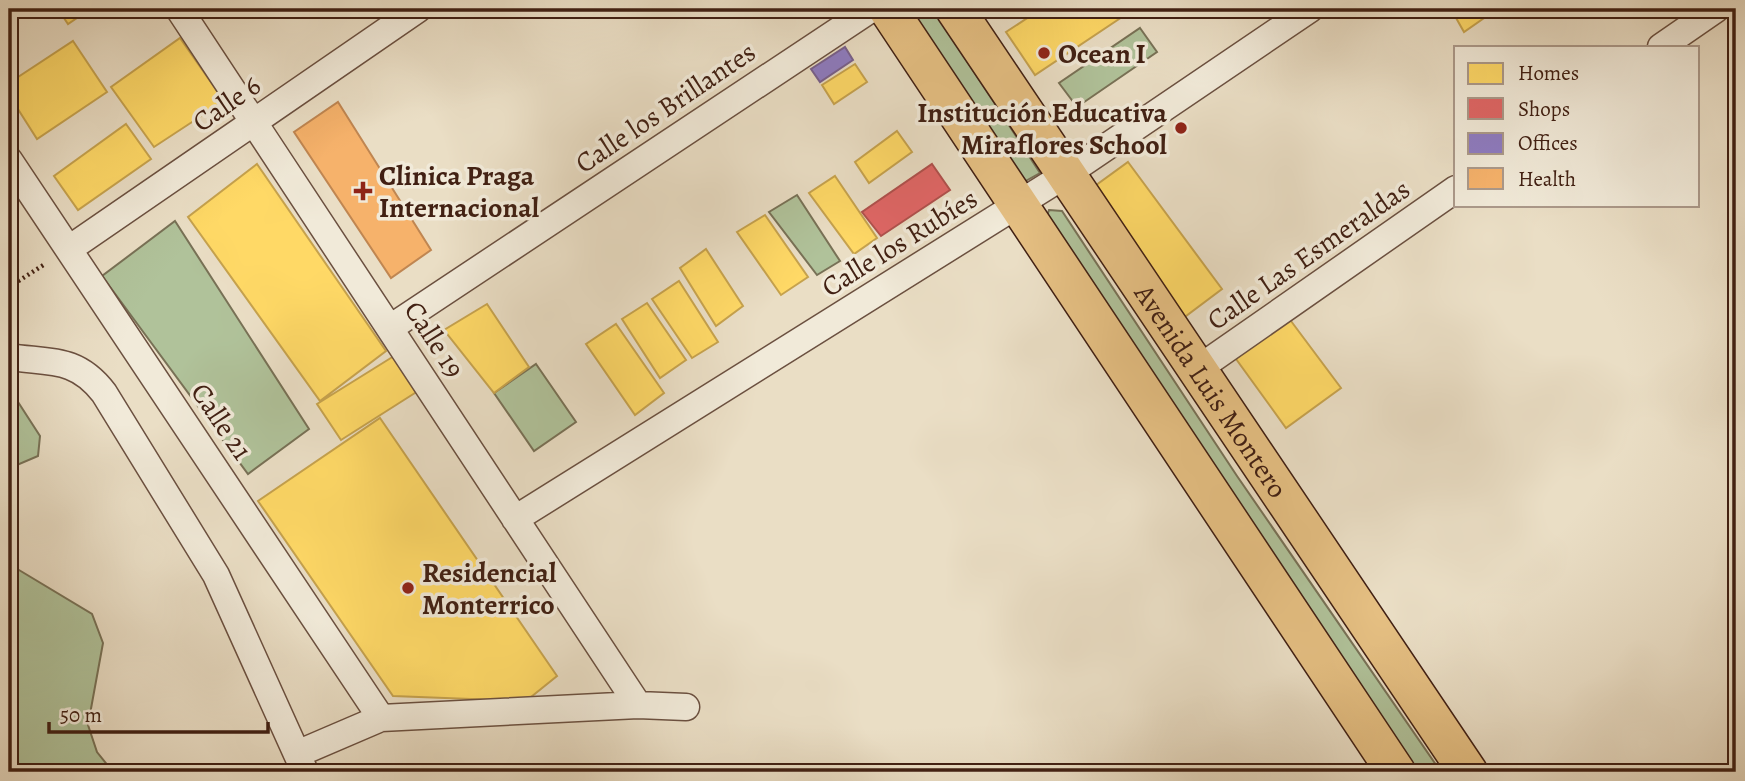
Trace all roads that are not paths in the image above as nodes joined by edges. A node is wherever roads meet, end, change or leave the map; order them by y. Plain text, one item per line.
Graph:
1 (179, 9) edge
2 (418, 9) edge
3 (871, 9) edge
4 (888, 9) edge
5 (955, 9) edge
6 (1310, 9) edge
7 (1716, 9) edge
8 (1662, 46) edge
9 (254, 122) junction
10 (9, 160) edge
11 (1065, 175) junction
12 (1454, 191) edge
13 (1019, 204) junction
14 (69, 249) junction
15 (390, 328) junction
16 (9, 357) edge
17 (1195, 371) junction
18 (516, 519) junction
19 (638, 705) junction
20 (686, 708) dead end
21 (381, 718) junction
22 (301, 763) edge
23 (1396, 772) edge
24 (1468, 772) edge

1 - 9 street, Calle 19
2 - 9 street, Calle 6
3 - 15 street, Calle los Brillantes
4 - 13 main road, Avenida Luis Montero
5 - 11 main road, Avenida Luis Montero
6 - 11 street, Calle los Rubíes
7 - 8 street
9 - 14 street, Calle 6
9 - 15 street, Calle 19
10 - 14 street, Calle 21
11 - 13 street, Calle los Rubíes
11 - 17 main road, Avenida Luis Montero
12 - 17 street, Calle Las Esmeraldas
13 - 18 street, Calle los Rubíes
13 - 23 main road, Avenida Luis Montero
14 - 21 street, Calle 21
15 - 18 street, Calle 19
16 - 22 street
17 - 24 main road, Avenida Luis Montero
18 - 19 street, Calle 19
19 - 20 street
19 - 21 street
21 - 22 street

